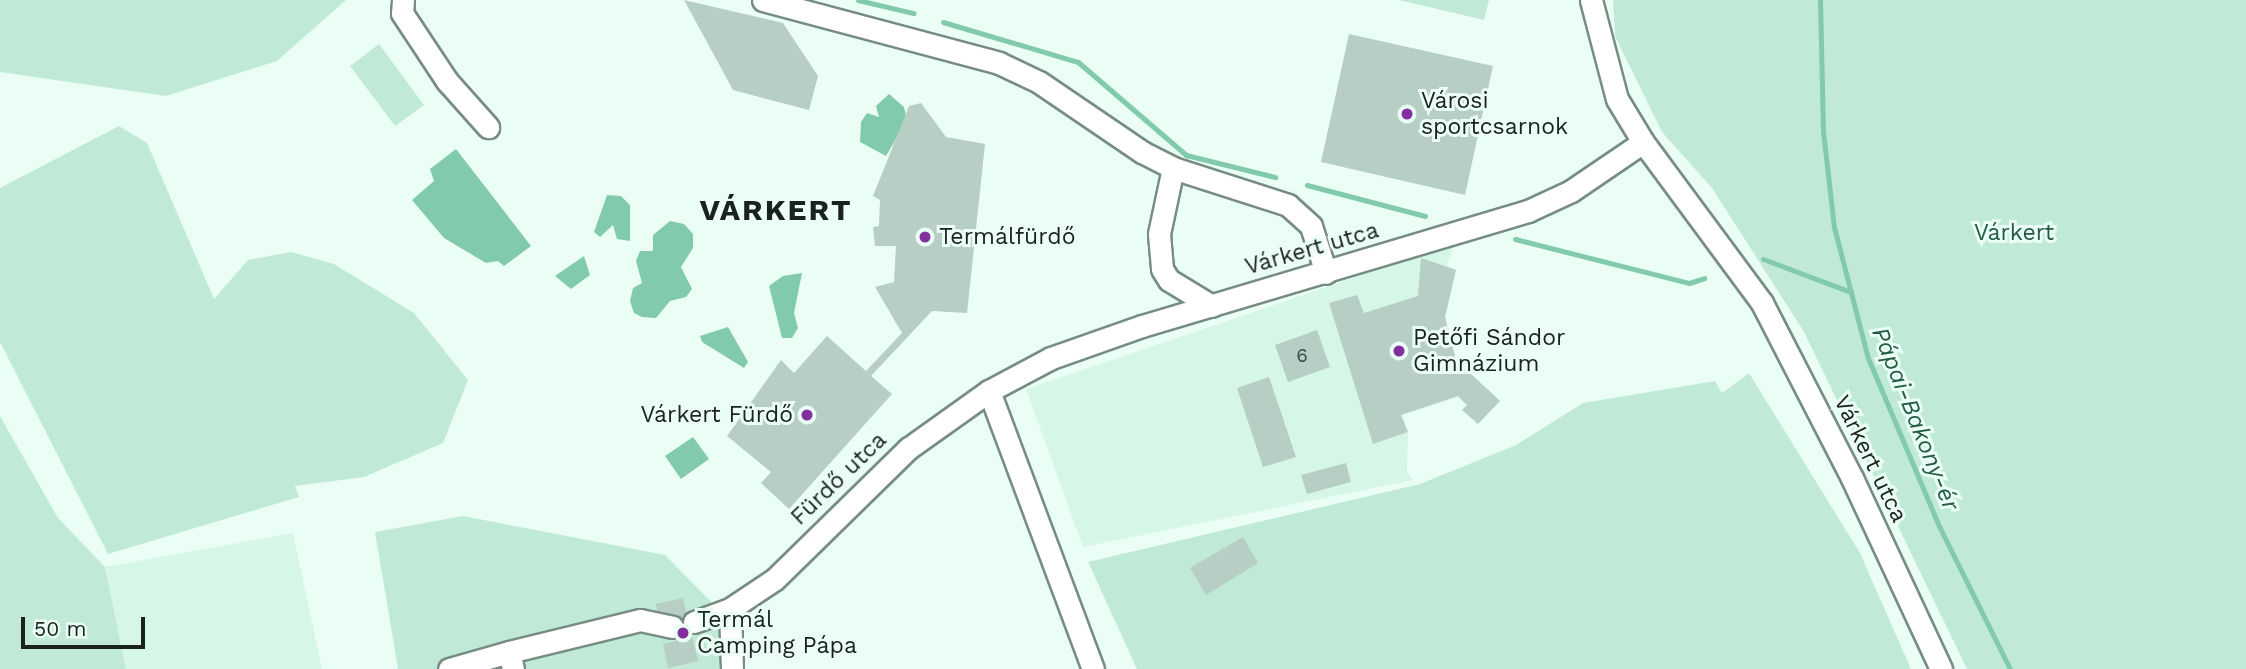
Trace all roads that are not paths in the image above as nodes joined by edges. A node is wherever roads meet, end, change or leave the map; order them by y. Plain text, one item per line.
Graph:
1 (403, 0) edge
2 (763, 0) edge
3 (1591, 0) edge
4 (488, 127) dead end
5 (1643, 142) junction
6 (1173, 167) junction
7 (1326, 273) junction
8 (1212, 306) junction
9 (989, 391) junction
10 (730, 609) junction
11 (694, 622) dead end
12 (672, 626) dead end
13 (511, 661) edge
14 (449, 669) edge
15 (732, 669) edge
16 (1094, 669) edge
17 (1941, 669) edge

1 - 4 street
2 - 6 street
3 - 5 street, Várkert utca
5 - 7 street, Várkert utca
5 - 17 street, Várkert utca
6 - 7 street
6 - 8 street
7 - 8 street, Várkert utca
8 - 9 street, Várkert utca
9 - 10 street, Fürdő utca
9 - 16 street
10 - 11 street, Fürdő utca
10 - 15 street
12 - 13 street
13 - 14 street

